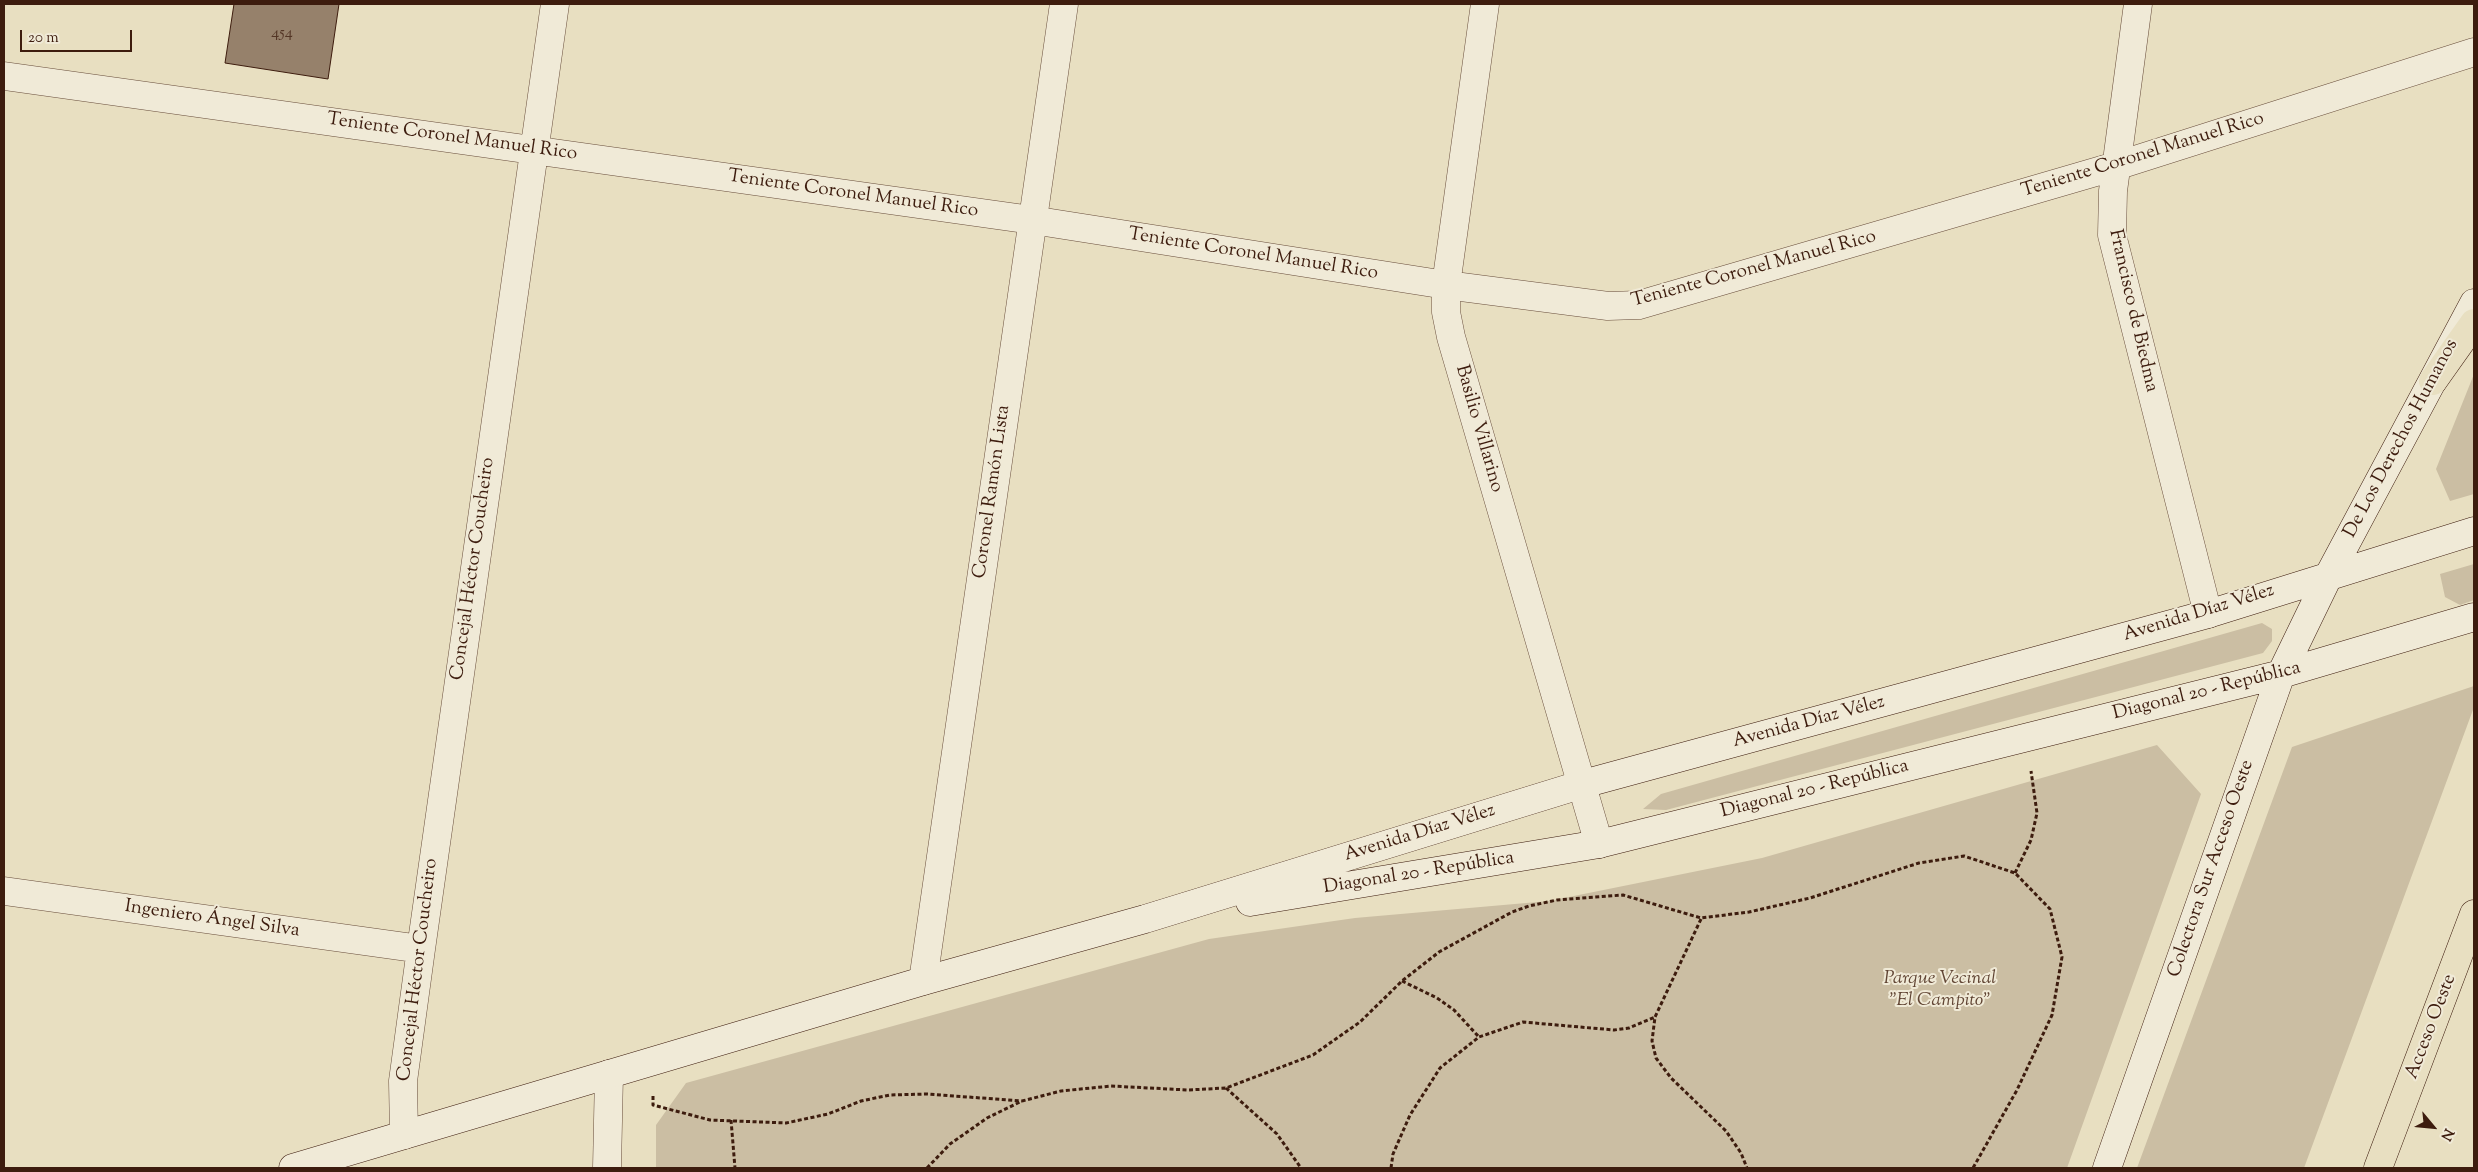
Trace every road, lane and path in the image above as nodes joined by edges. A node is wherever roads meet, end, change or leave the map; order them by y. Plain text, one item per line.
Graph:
1 (555, 4) edge
2 (1064, 4) edge
3 (1485, 4) edge
4 (2138, 4) edge
5 (2474, 52) edge
6 (4, 76) edge
7 (533, 150) junction
8 (2116, 166) junction
9 (1032, 220) junction
10 (1446, 285) junction
11 (2474, 303) edge
12 (2474, 323) edge
13 (2433, 381) junction
14 (2474, 531) edge
15 (2329, 575) junction
16 (2208, 614) junction
17 (2474, 617) edge
18 (2281, 674) junction
19 (2027, 737) junction
20 (1583, 784) junction
21 (1599, 844) junction
22 (2015, 873) junction
23 (4, 891) edge
24 (2474, 914) edge
25 (1701, 918) junction
26 (1145, 919) junction
27 (421, 949) junction
28 (923, 981) junction
29 (1402, 981) junction
30 (1655, 1017) junction
31 (1479, 1038) junction
32 (609, 1074) junction
33 (1226, 1088) junction
34 (1022, 1101) junction
35 (653, 1105) dead end
36 (731, 1120) junction
37 (404, 1135) junction
38 (293, 1168) edge
39 (607, 1168) edge
40 (735, 1168) edge
41 (927, 1168) edge
42 (1302, 1168) edge
43 (1391, 1168) edge
44 (1747, 1168) edge
45 (1973, 1168) edge
46 (2107, 1168) edge
47 (2378, 1168) edge

1 - 7 street, Concejal Héctor Coucheiro
2 - 9 street, Coronel Ramón Lista
3 - 10 street, Basilio Villarino
4 - 8 street, Francisco de Biedma
5 - 8 street, Teniente Coronel Manuel Rico
6 - 7 street, Teniente Coronel Manuel Rico
7 - 9 street, Teniente Coronel Manuel Rico
7 - 27 street, Concejal Héctor Coucheiro
8 - 10 street, Teniente Coronel Manuel Rico
8 - 16 street, Francisco de Biedma
9 - 10 street, Teniente Coronel Manuel Rico
9 - 28 street, Coronel Ramón Lista
10 - 20 street, Basilio Villarino
11 - 13 street, De Los Derechos Humanos
12 - 13 highway
13 - 15 street, De Los Derechos Humanos
14 - 15 street, Avenida Díaz Vélez
15 - 16 street, Avenida Díaz Vélez
15 - 18 street, Colectora Sur Acceso Oeste
16 - 20 street, Avenida Díaz Vélez
17 - 18 street, Diagonal 20 - República
18 - 19 street, Diagonal 20 - República
18 - 46 street, Colectora Sur Acceso Oeste
19 - 21 street, Diagonal 20 - República
19 - 22 path
20 - 21 street, Basilio Villarino
20 - 26 street, Avenida Díaz Vélez
21 - 26 street, Diagonal 20 - República
22 - 25 path
22 - 45 path
23 - 27 street, Ingeniero Ángel Silva
24 - 47 highway, Acceso Oeste
25 - 29 path
25 - 30 path
26 - 28 street
27 - 37 street, Concejal Héctor Coucheiro
28 - 32 street
29 - 31 path
29 - 33 path
30 - 31 path
30 - 44 path
31 - 43 path
32 - 37 street
32 - 39 street
33 - 34 path
33 - 42 path
34 - 36 path
34 - 41 path
35 - 36 path
36 - 40 path
37 - 38 street

